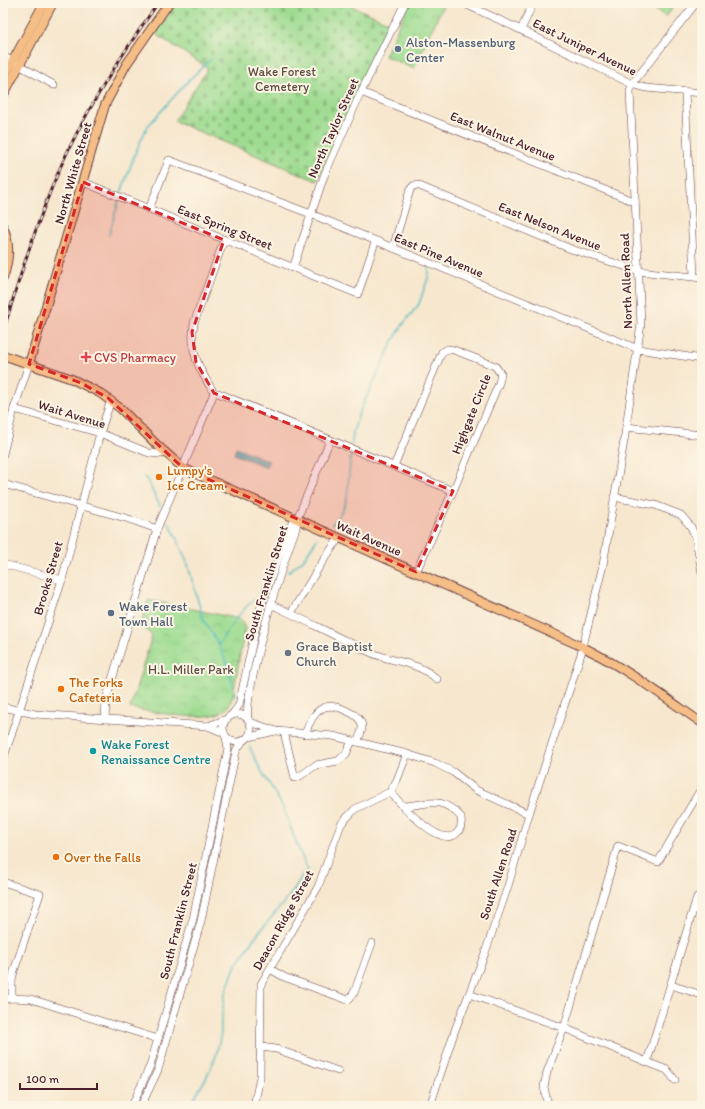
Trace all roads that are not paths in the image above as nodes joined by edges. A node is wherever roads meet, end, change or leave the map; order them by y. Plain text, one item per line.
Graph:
1 (44, 3) edge
2 (54, 3) edge
3 (169, 3) edge
4 (405, 3) edge
5 (463, 3) edge
6 (534, 3) edge
7 (696, 3) edge
8 (521, 30) junction
9 (3, 56) edge
10 (16, 63) junction
11 (3, 79) edge
12 (632, 84) junction
13 (54, 85) dead end
14 (361, 92) junction
15 (685, 92) junction
16 (702, 93) edge
17 (3, 96) edge
18 (83, 182) junction
19 (635, 202) junction
20 (149, 209) junction
21 (311, 214) junction
22 (3, 227) edge
23 (224, 240) junction
24 (375, 242) junction
25 (393, 248) junction
26 (293, 268) junction
27 (639, 272) junction
28 (698, 277) edge
29 (3, 278) edge
30 (638, 350) junction
31 (3, 355) edge
32 (702, 359) edge
33 (29, 364) junction
34 (214, 393) junction
35 (111, 400) junction
36 (14, 409) junction
37 (626, 428) junction
38 (100, 433) junction
39 (702, 435) edge
40 (330, 440) junction
41 (166, 453) junction
42 (3, 454) edge
43 (394, 466) junction
44 (183, 468) junction
45 (3, 484) edge
46 (453, 491) junction
47 (614, 497) junction
48 (81, 506) junction
49 (297, 519) junction
50 (157, 529) junction
51 (339, 538) junction
52 (3, 564) edge
53 (416, 572) junction
54 (702, 573) edge
55 (62, 580) junction
56 (270, 605) junction
57 (291, 614) junction
58 (583, 647) junction
59 (436, 679) dead end
60 (3, 707) edge
61 (19, 712) junction
62 (229, 717) junction
63 (105, 720) junction
64 (249, 721) junction
65 (702, 723) edge
66 (208, 726) junction
67 (276, 730) junction
68 (284, 732) junction
69 (305, 734) junction
70 (225, 735) junction
71 (248, 737) junction
72 (242, 742) junction
73 (354, 742) junction
74 (407, 754) junction
75 (3, 760) edge
76 (702, 787) edge
77 (390, 792) junction
78 (404, 806) junction
79 (529, 814) junction
80 (3, 882) edge
81 (697, 897) dead end
82 (372, 943) dead end
83 (270, 969) junction
84 (671, 985) junction
85 (469, 994) junction
86 (702, 995) edge
87 (12, 998) junction
88 (3, 999) edge
89 (564, 1028) junction
90 (158, 1039) junction
91 (261, 1047) junction
92 (647, 1062) junction
93 (338, 1071) dead end
94 (675, 1080) dead end
95 (132, 1106) edge
96 (142, 1106) edge
97 (254, 1106) edge
98 (430, 1106) edge
99 (551, 1106) edge

1 - 10 main road
2 - 10 main road
3 - 18 main road, North White Street
4 - 14 street, North Taylor Street
5 - 8 street, East Juniper Avenue
6 - 8 street
7 - 12 street
8 - 12 street, East Juniper Avenue
9 - 10 street
10 - 11 main road
10 - 13 street
10 - 17 main road
12 - 15 street, East Juniper Avenue
12 - 19 street, North Allen Road
14 - 19 street, East Walnut Avenue
14 - 21 street, North Taylor Street
15 - 16 street, East Juniper Avenue
15 - 28 street
18 - 20 street, East Spring Street
18 - 33 main road, North White Street
19 - 27 street, North Allen Road
20 - 21 street, East Pine Avenue
20 - 23 street, East Spring Street
21 - 24 street, East Pine Avenue
21 - 26 street, North Taylor Street
22 - 29 main road
23 - 26 street, East Spring Street
23 - 34 street
24 - 25 street, East Pine Avenue
24 - 26 street, East Spring Street
25 - 27 street, East Nelson Avenue
25 - 30 street, East Pine Avenue
27 - 28 street, East Nelson Avenue
27 - 30 street, North Allen Road
30 - 32 street, East Pine Avenue
30 - 37 street, North Allen Road
31 - 33 main road
33 - 35 main road
33 - 36 street
34 - 40 street
34 - 44 street
35 - 38 street, Brooks Street
35 - 41 main road
36 - 38 street, Wait Avenue
36 - 42 street
37 - 39 street
37 - 47 street, North Allen Road
38 - 41 street, Wait Avenue
38 - 48 street, Brooks Street
40 - 43 street
40 - 49 street
41 - 44 main road, Wait Avenue
43 - 46 street
43 - 46 street, Highgate Circle
44 - 49 main road, Wait Avenue
44 - 50 street
45 - 48 street
46 - 53 street, Highgate Circle
47 - 54 street
47 - 58 street, North Allen Road
48 - 50 street
48 - 55 street, Brooks Street
49 - 51 main road, Wait Avenue
49 - 56 street, South Franklin Street
49 - 62 street, South Franklin Street
50 - 63 street
51 - 53 main road, Wait Avenue
51 - 57 street
52 - 55 street
53 - 58 main road, Wait Avenue
55 - 61 street, Brooks Street
56 - 57 street
56 - 64 street, South Franklin Street
57 - 59 street
58 - 65 main road, Wait Avenue
58 - 79 street, South Allen Road
60 - 61 street
61 - 63 street
61 - 75 street, Brooks Street
62 - 64 street
62 - 66 street
62 - 70 street
63 - 66 street
64 - 67 street
64 - 71 street
66 - 70 street
67 - 68 street
67 - 71 street
68 - 69 street
68 - 73 street
69 - 73 street
69 - 73 street
70 - 72 street
70 - 90 street, South Franklin Street
71 - 72 street
72 - 96 street, South Franklin Street
73 - 74 street
74 - 77 street
74 - 79 street
76 - 89 street
77 - 78 street
77 - 83 street, Deacon Ridge Street
78 - 78 street
79 - 85 street, South Allen Road
80 - 87 street
81 - 84 street
82 - 83 street
83 - 91 street, Deacon Ridge Street
84 - 86 street
84 - 92 street
85 - 89 street
85 - 98 street, South Allen Road
87 - 88 street
87 - 90 street
89 - 92 street
89 - 99 street
90 - 95 street, South Franklin Street
91 - 93 street
91 - 97 street, Deacon Ridge Street
92 - 94 street

